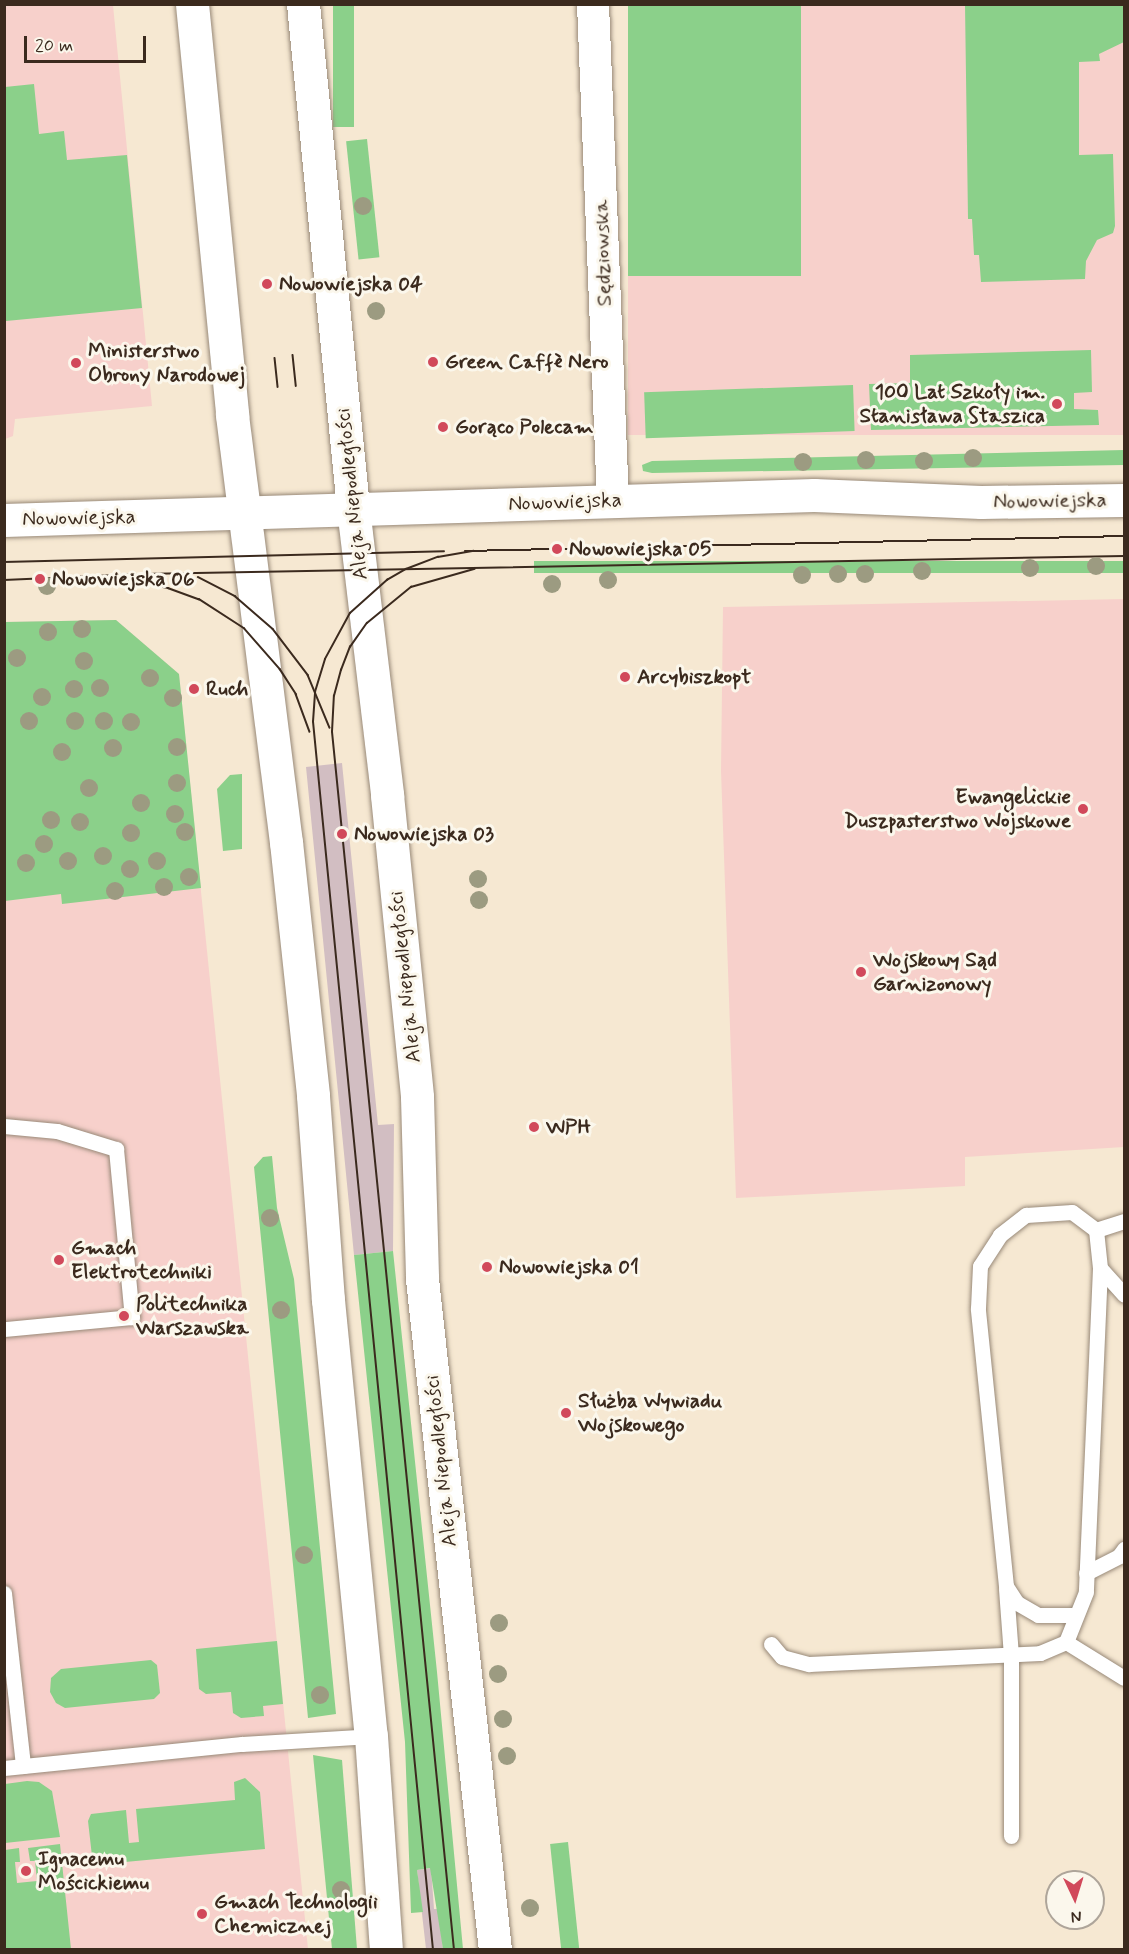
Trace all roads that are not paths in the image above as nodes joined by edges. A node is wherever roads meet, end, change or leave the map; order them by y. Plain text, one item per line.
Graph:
1 (192, 4) edge
2 (303, 4) edge
3 (593, 4) edge
4 (1125, 500) edge
5 (613, 501) junction
6 (353, 508) junction
7 (246, 513) junction
8 (4, 520) edge
9 (4, 1126) edge
10 (1125, 1221) edge
11 (1096, 1230) junction
12 (1100, 1268) junction
13 (1125, 1295) edge
14 (4, 1329) edge
15 (1125, 1549) edge
16 (1086, 1573) junction
17 (1006, 1586) junction
18 (4, 1593) edge
19 (1076, 1615) junction
20 (1066, 1642) junction
21 (771, 1644) dead end
22 (1011, 1655) junction
23 (1125, 1678) edge
24 (370, 1736) junction
25 (23, 1766) junction
26 (4, 1768) edge
27 (1011, 1836) dead end
28 (386, 1950) edge
29 (495, 1950) edge

1 - 7 main road
2 - 6 main road, Aleja Niepodległości
3 - 5 street, Sędziowska
4 - 5 main road, Nowowiejska
5 - 6 main road, Nowowiejska
6 - 7 main road, Nowowiejska
6 - 29 main road, Aleja Niepodległości
7 - 8 main road, Nowowiejska
7 - 24 main road
9 - 14 lane
10 - 11 lane
11 - 12 lane
11 - 17 lane
12 - 13 lane
12 - 16 lane
15 - 16 lane
16 - 19 lane
17 - 19 lane
17 - 22 lane
18 - 25 lane
19 - 20 lane
20 - 22 lane
20 - 23 lane
21 - 22 lane
22 - 27 lane
24 - 25 lane
24 - 28 main road
25 - 26 lane

